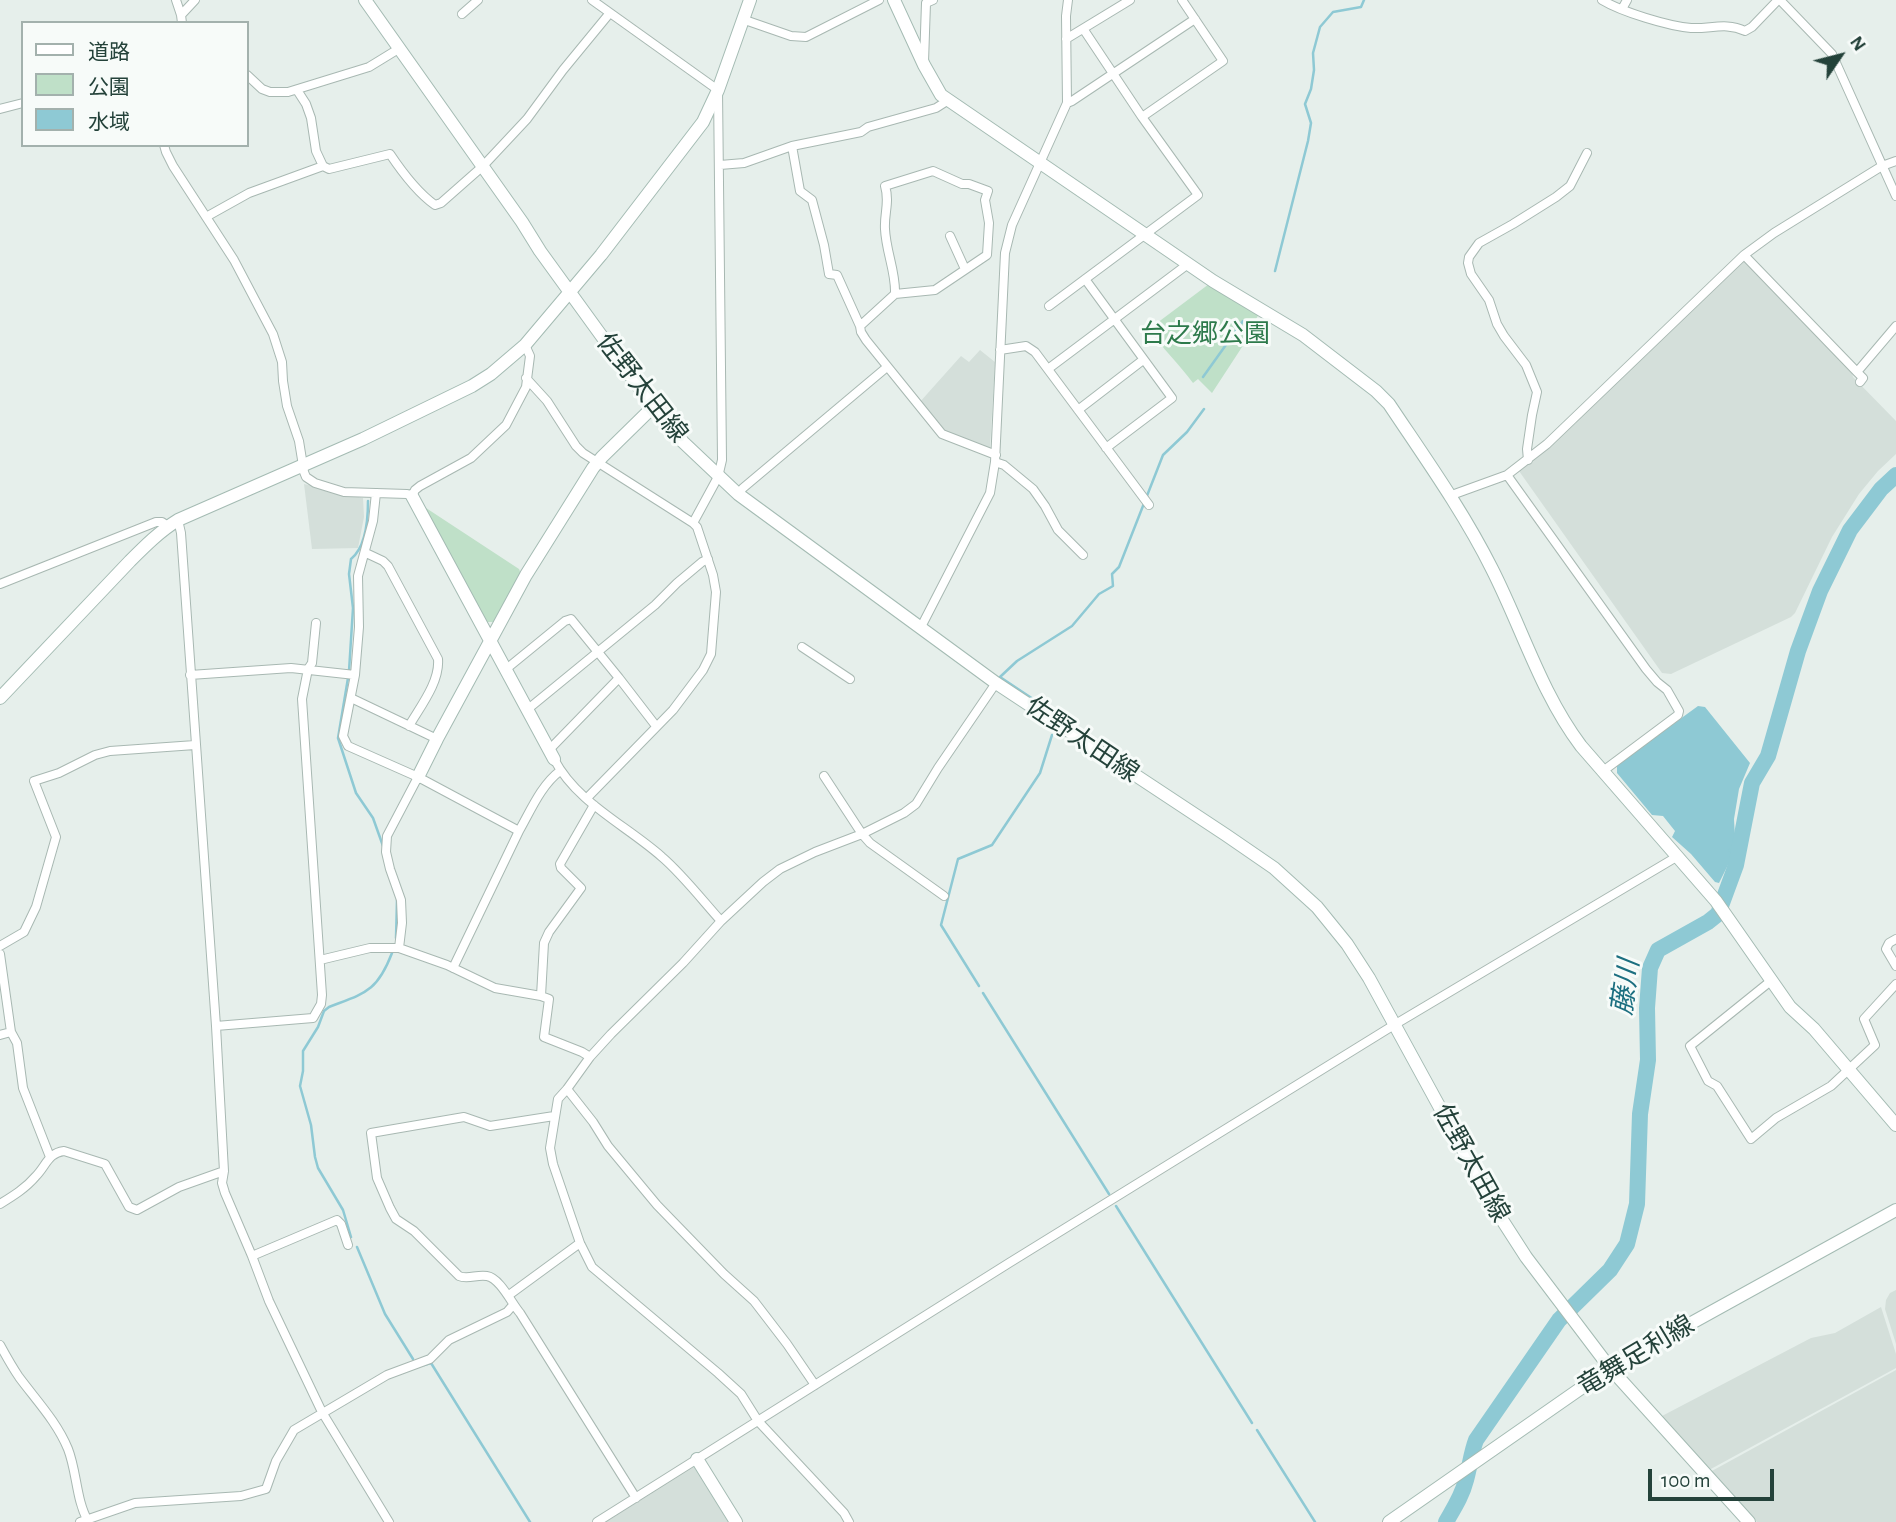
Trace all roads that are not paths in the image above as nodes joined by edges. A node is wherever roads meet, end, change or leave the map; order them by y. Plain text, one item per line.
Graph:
1 (176, 0) edge
2 (195, 0) edge
3 (365, 0) edge
4 (478, 0) edge
5 (592, 0) edge
6 (750, 0) edge
7 (879, 0) edge
8 (894, 0) edge
9 (933, 0) edge
10 (1068, 0) edge
11 (1130, 0) edge
12 (1182, 0) edge
13 (1602, 0) edge
14 (1627, 0) edge
15 (1779, 0) edge
16 (1622, 9) junction
17 (462, 14) dead end
18 (609, 14) junction
19 (742, 19) junction
20 (1195, 19) junction
21 (181, 21) edge
22 (1084, 30) junction
23 (1066, 39) junction
24 (400, 48) junction
25 (924, 65) junction
26 (1113, 74) junction
27 (248, 76) edge
28 (297, 90) junction
29 (718, 90) junction
30 (947, 101) junction
31 (1067, 103) junction
32 (21, 104) edge
33 (0, 109) edge
34 (1142, 117) junction
35 (792, 146) junction
36 (165, 147) edge
37 (1587, 153) dead end
38 (1896, 161) edge
39 (1040, 163) junction
40 (720, 165) junction
41 (323, 166) junction
42 (483, 166) junction
43 (1882, 166) junction
44 (1896, 196) edge
45 (206, 217) junction
46 (1145, 235) junction
47 (950, 236) dead end
48 (987, 250) junction
49 (1005, 253) junction
50 (1744, 255) junction
51 (1188, 264) junction
52 (965, 269) junction
53 (1085, 279) junction
54 (569, 292) junction
55 (895, 294) junction
56 (1049, 306) dead end
57 (1115, 320) junction
58 (860, 326) junction
59 (1896, 326) edge
60 (525, 345) junction
61 (1000, 350) junction
62 (1143, 360) junction
63 (887, 367) junction
64 (1048, 369) junction
65 (1857, 372) junction
66 (526, 378) junction
67 (1860, 382) dead end
68 (653, 407) junction
69 (1078, 410) junction
70 (1106, 448) junction
71 (995, 459) junction
72 (1528, 460) junction
73 (598, 462) junction
74 (303, 466) junction
75 (1507, 475) junction
76 (718, 477) junction
77 (376, 493) junction
78 (738, 494) junction
79 (412, 496) junction
80 (1449, 496) junction
81 (1146, 502) dead end
82 (173, 523) junction
83 (693, 523) junction
84 (366, 553) junction
85 (1083, 555) dead end
86 (708, 559) junction
87 (0, 584) edge
88 (316, 623) dead end
89 (922, 627) junction
90 (489, 641) junction
91 (802, 647) dead end
92 (598, 652) junction
93 (308, 669) junction
94 (505, 670) junction
95 (355, 675) junction
96 (190, 676) junction
97 (620, 678) junction
98 (850, 679) dead end
99 (996, 683) junction
100 (0, 698) edge
101 (351, 698) junction
102 (528, 709) junction
103 (409, 726) junction
104 (656, 726) junction
105 (437, 739) junction
106 (195, 745) junction
107 (554, 760) junction
108 (1603, 771) junction
109 (824, 776) dead end
110 (418, 777) junction
111 (587, 798) junction
112 (594, 805) junction
113 (519, 831) junction
114 (862, 834) junction
115 (1678, 856) junction
116 (944, 895) dead end
117 (721, 921) junction
118 (1896, 939) edge
119 (0, 946) edge
120 (399, 947) junction
121 (0, 954) edge
122 (320, 960) junction
123 (1896, 966) edge
124 (453, 968) junction
125 (1772, 980) junction
126 (1896, 984) edge
127 (3, 990) edge
128 (541, 996) junction
129 (1394, 1025) junction
130 (216, 1026) junction
131 (11, 1032) junction
132 (0, 1035) edge
133 (590, 1057) junction
134 (1850, 1070) junction
135 (567, 1089) junction
136 (554, 1116) junction
137 (1896, 1125) edge
138 (50, 1157) junction
139 (224, 1171) junction
140 (0, 1205) edge
141 (1896, 1210) edge
142 (580, 1243) junction
143 (348, 1245) dead end
144 (252, 1256) junction
145 (509, 1295) junction
146 (513, 1305) junction
147 (0, 1345) edge
148 (1610, 1368) junction
149 (815, 1385) junction
150 (322, 1412) junction
151 (758, 1421) junction
152 (697, 1459) junction
153 (636, 1498) junction
154 (85, 1521) edge
155 (389, 1522) edge
156 (597, 1522) edge
157 (736, 1522) edge
158 (849, 1522) edge
159 (1389, 1522) edge
160 (1749, 1522) edge

1 - 21 street
2 - 21 street
3 - 24 street, 佐野太田線
4 - 17 street
5 - 18 street
6 - 19 street
7 - 19 street
8 - 25 street
9 - 25 street
10 - 23 street
11 - 22 street
12 - 20 street
13 - 16 street
14 - 16 street
15 - 16 street
15 - 43 street
18 - 29 street
18 - 42 street
19 - 29 street
20 - 26 street
20 - 34 street
22 - 23 street
22 - 26 street
23 - 31 street
24 - 28 street
24 - 42 street, 佐野太田線
25 - 30 street
26 - 31 street
26 - 34 street
27 - 28 street
28 - 41 street
29 - 40 street
29 - 54 street
30 - 35 street
30 - 39 street
31 - 39 street
32 - 33 street
34 - 46 street
35 - 40 street
35 - 58 street
36 - 45 street
37 - 72 street
38 - 43 street
39 - 46 street
39 - 49 street
40 - 76 street
41 - 42 street
41 - 45 street
42 - 54 street, 佐野太田線
43 - 44 street
43 - 50 street
45 - 74 street
46 - 51 street
46 - 53 street
47 - 52 street
48 - 49 street
48 - 52 street
48 - 55 street
49 - 61 street
50 - 65 street
50 - 72 street
51 - 57 street
51 - 80 street
52 - 55 street
53 - 56 street
53 - 57 street
54 - 60 street
54 - 68 street, 佐野太田線
55 - 58 street
57 - 62 street
57 - 64 street
58 - 63 street
59 - 65 street
60 - 66 street
60 - 74 street
61 - 64 street
61 - 71 street
62 - 69 street
62 - 70 street
63 - 71 street
63 - 78 street
64 - 69 street
65 - 67 street
66 - 73 street
66 - 79 street
68 - 73 street
68 - 76 street, 佐野太田線
69 - 70 street
70 - 81 street
71 - 85 street
71 - 89 street
72 - 75 street
73 - 83 street
73 - 90 street
74 - 77 street
74 - 82 street
75 - 80 street
75 - 108 street
76 - 78 street, 佐野太田線
76 - 83 street
77 - 79 street
77 - 84 street
78 - 89 street, 佐野太田線
79 - 90 street
80 - 108 street
82 - 87 street
82 - 96 street
82 - 100 street
83 - 86 street
84 - 95 street
84 - 103 street
86 - 92 street
86 - 104 street
88 - 93 street
89 - 99 street, 佐野太田線
90 - 94 street
90 - 105 street
91 - 98 street
92 - 94 street
92 - 97 street
92 - 102 street
93 - 95 street
93 - 96 street
93 - 122 street
94 - 102 street
95 - 101 street
96 - 106 street
97 - 104 street
97 - 107 street
99 - 114 street
99 - 129 street, 佐野太田線
101 - 103 street
101 - 110 street
102 - 107 street
103 - 105 street
104 - 111 street
105 - 110 street
106 - 119 street
106 - 130 street
107 - 111 street
107 - 113 street
108 - 115 street
109 - 114 street
110 - 113 street
110 - 120 street
111 - 112 street
112 - 117 street
112 - 128 street
113 - 124 street
114 - 116 street
114 - 117 street
115 - 125 street
115 - 129 street
117 - 133 street
118 - 123 street
120 - 122 street
120 - 124 street
121 - 127 street
122 - 130 street
124 - 128 street
125 - 134 street
125 - 134 street
126 - 134 street
127 - 131 street
128 - 133 street
129 - 148 street, 佐野太田線
129 - 149 street
130 - 139 street
131 - 132 street
131 - 138 street
133 - 135 street
134 - 137 street
135 - 136 street
135 - 149 street
136 - 142 street
136 - 145 street
138 - 139 street
138 - 140 street
139 - 144 street
141 - 148 street, 竜舞足利線
142 - 145 street
142 - 151 street
143 - 144 street
144 - 150 street
145 - 146 street
146 - 150 street
146 - 153 street
147 - 154 street
148 - 159 street, 竜舞足利線
148 - 160 street, 佐野太田線
149 - 151 street
150 - 154 street
150 - 155 street
151 - 152 street
151 - 158 street
152 - 153 street
152 - 157 street
153 - 156 street

